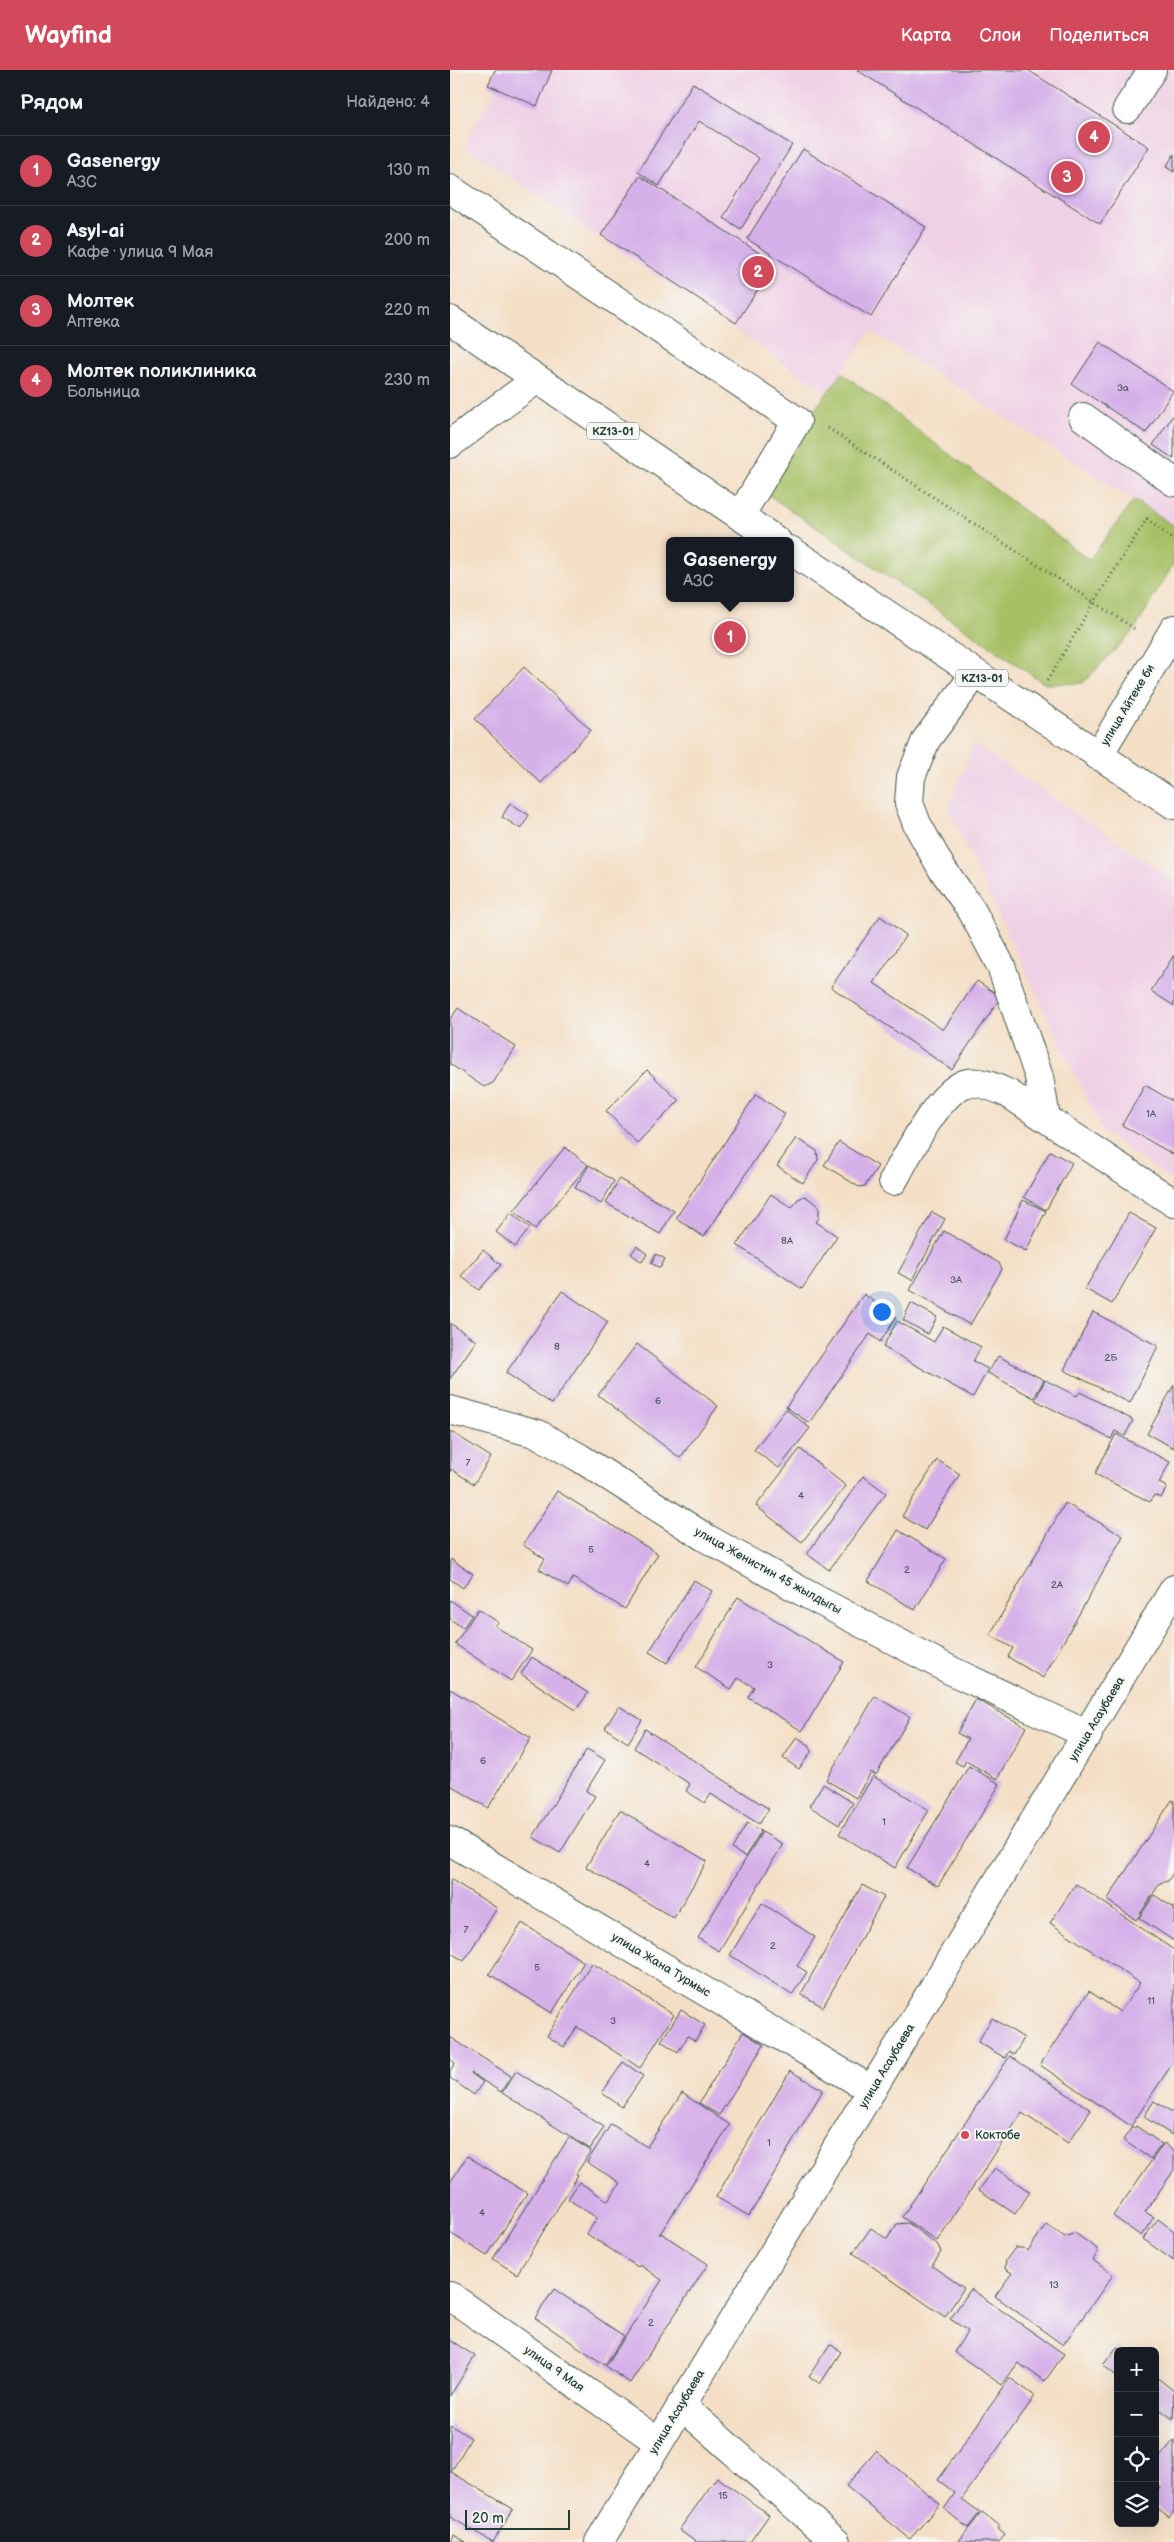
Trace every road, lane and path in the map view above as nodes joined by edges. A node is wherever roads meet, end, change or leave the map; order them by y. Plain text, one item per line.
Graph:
1 (1152, 70) edge
2 (1127, 109) dead end
3 (450, 189) edge
4 (450, 320) edge
5 (536, 379) junction
6 (1083, 417) dead end
7 (797, 420) junction
8 (450, 444) edge
9 (1174, 482) edge
10 (740, 516) junction
11 (771, 537) edge
12 (1174, 541) edge
13 (794, 553) edge
14 (1094, 602) junction
15 (1135, 629) dead end
16 (1174, 629) edge
17 (975, 674) junction
18 (1045, 684) dead end
19 (1098, 756) junction
20 (1174, 805) edge
21 (1046, 1118) junction
22 (893, 1181) dead end
23 (1174, 1203) edge
24 (450, 1410) edge
25 (1174, 1589) edge
26 (1088, 1735) junction
27 (450, 1841) edge
28 (872, 2090) junction
29 (450, 2296) edge
30 (681, 2405) junction
31 (658, 2442) junction
32 (599, 2542) edge
33 (836, 2542) edge

1 - 2 main road
3 - 7 main road
4 - 5 main road, KZ13-01
5 - 8 main road
5 - 10 main road, KZ13-01
6 - 9 main road
7 - 10 main road
7 - 14 path
10 - 11 main road, KZ13-01
12 - 14 path
13 - 17 main road, KZ13-01
14 - 15 path
14 - 18 path
16 - 19 main road, улица Айтеке би
17 - 19 main road, KZ13-01
17 - 21 main road
19 - 20 main road, KZ13-01
21 - 22 main road
21 - 23 main road
24 - 26 main road, улица Женистин 45 жылдыгы
25 - 26 main road, улица Асаубаева
26 - 28 main road, улица Асаубаева
27 - 28 main road, улица Жана Турмыс
28 - 30 main road, улица Асаубаева
29 - 31 main road, улица 9 Мая
30 - 31 main road, улица Асаубаева
30 - 33 main road
31 - 32 main road, улица Асаубаева

